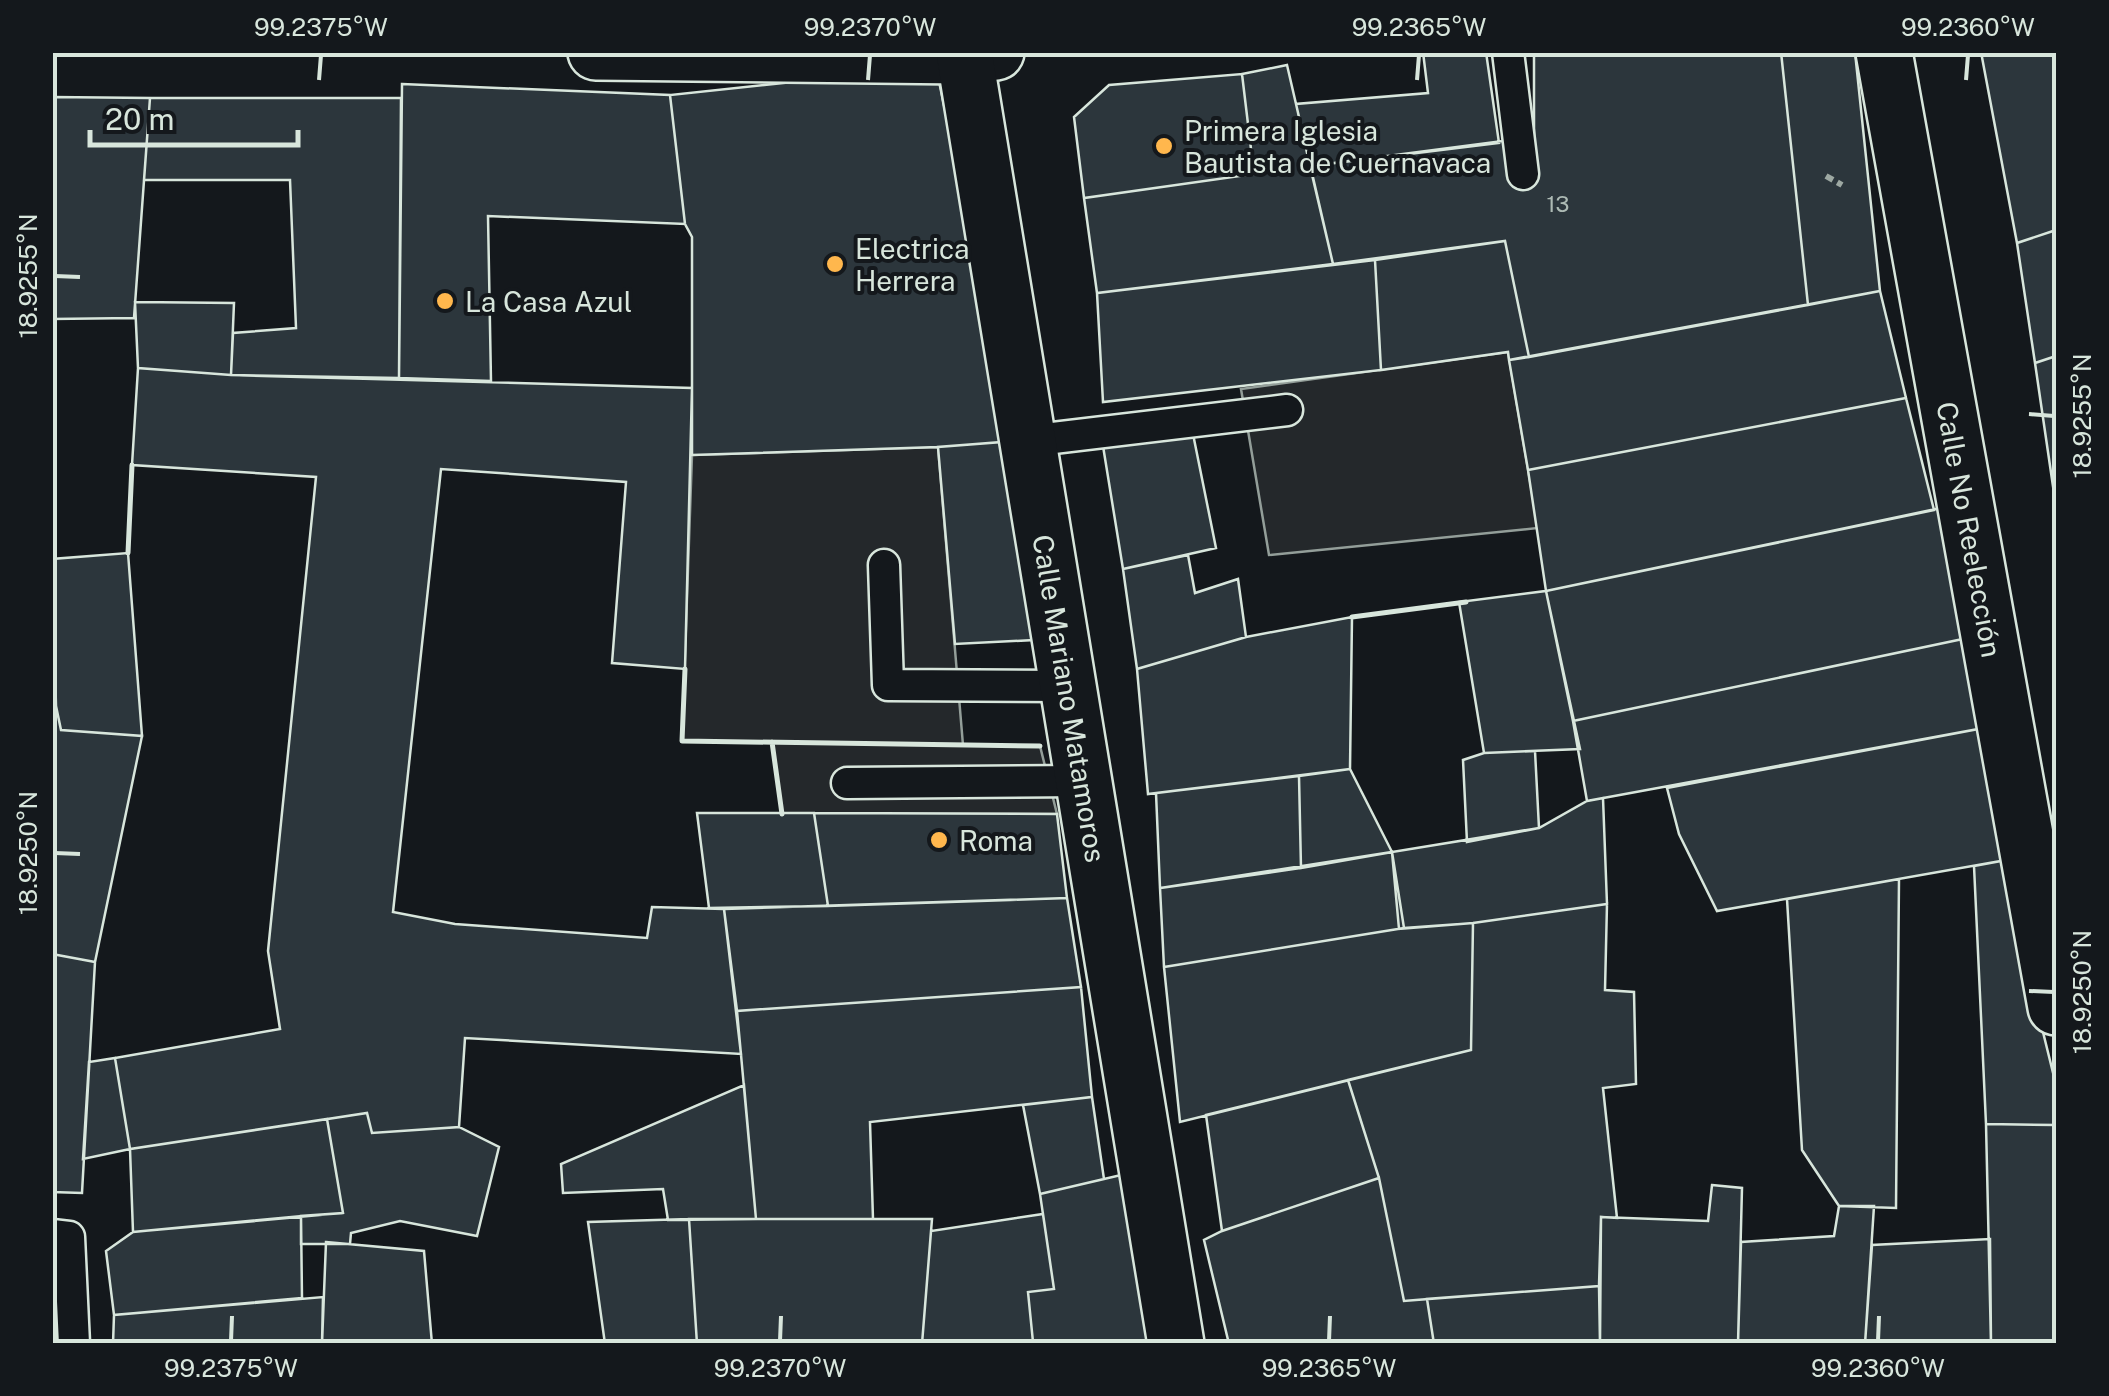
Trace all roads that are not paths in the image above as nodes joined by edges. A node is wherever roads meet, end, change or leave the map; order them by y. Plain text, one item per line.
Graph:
1 (596, 52) edge
2 (1508, 52) edge
3 (1884, 52) edge
4 (975, 54) edge
5 (1523, 174) dead end
6 (1287, 410) dead end
7 (1028, 441) junction
8 (884, 564) dead end
9 (1068, 686) junction
10 (1083, 782) junction
11 (847, 784) dead end
12 (2056, 1007) edge
13 (52, 1236) edge
14 (74, 1344) edge
15 (1176, 1344) edge

1 - 4 street
2 - 5 lane
3 - 12 street, Calle No Reelección
4 - 7 street, Calle Mariano Matamoros
6 - 7 lane
7 - 9 street, Calle Mariano Matamoros
8 - 9 lane
9 - 10 street, Calle Mariano Matamoros
10 - 11 lane
10 - 15 street, Calle Mariano Matamoros
13 - 14 lane

